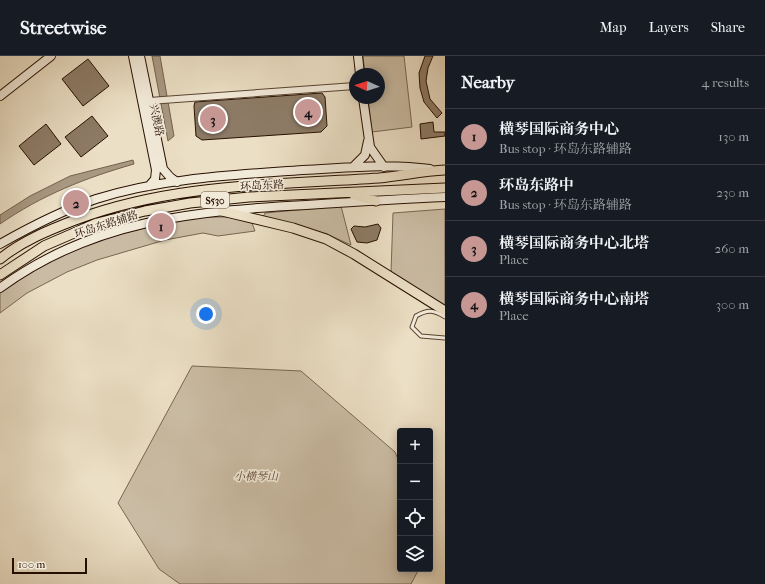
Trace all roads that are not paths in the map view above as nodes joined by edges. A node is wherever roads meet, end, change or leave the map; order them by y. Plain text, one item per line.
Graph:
1 (51, 56) edge
2 (133, 56) edge
3 (140, 56) edge
4 (358, 56) edge
5 (359, 68) edge
6 (349, 86) edge
7 (0, 96) edge
8 (149, 101) junction
9 (364, 104) edge
10 (368, 140) junction
11 (384, 166) junction
12 (353, 167) junction
13 (435, 170) junction
14 (445, 170) edge
15 (177, 182) junction
16 (445, 182) edge
17 (148, 186) junction
18 (445, 188) edge
19 (410, 190) junction
20 (345, 193) junction
21 (445, 197) edge
22 (376, 201) junction
23 (222, 211) junction
24 (0, 244) edge
25 (0, 258) edge
26 (0, 275) edge
27 (0, 288) edge
28 (445, 311) edge
29 (445, 318) edge
30 (445, 338) edge

1 - 7 main road
2 - 17 main road, 兴澳路
3 - 8 main road, 兴澳路
4 - 5 main road
6 - 8 street
8 - 15 main road, 兴澳路
9 - 10 main road
10 - 11 main road
10 - 12 main road
11 - 12 main road
11 - 13 main road
12 - 15 main road
13 - 14 main road, 环岛东路
13 - 25 main road, 环岛东路 / S530
15 - 17 main road
16 - 19 main road
17 - 24 main road
18 - 19 main road, 环岛东路 / S530
19 - 20 main road, 环岛东路 / S530
20 - 22 main road
20 - 26 main road, 环岛东路 / S530
21 - 22 main road, 环岛东路辅路
22 - 23 main road, 环岛东路辅路
23 - 27 main road, 环岛东路辅路
23 - 28 main road
29 - 30 lane

